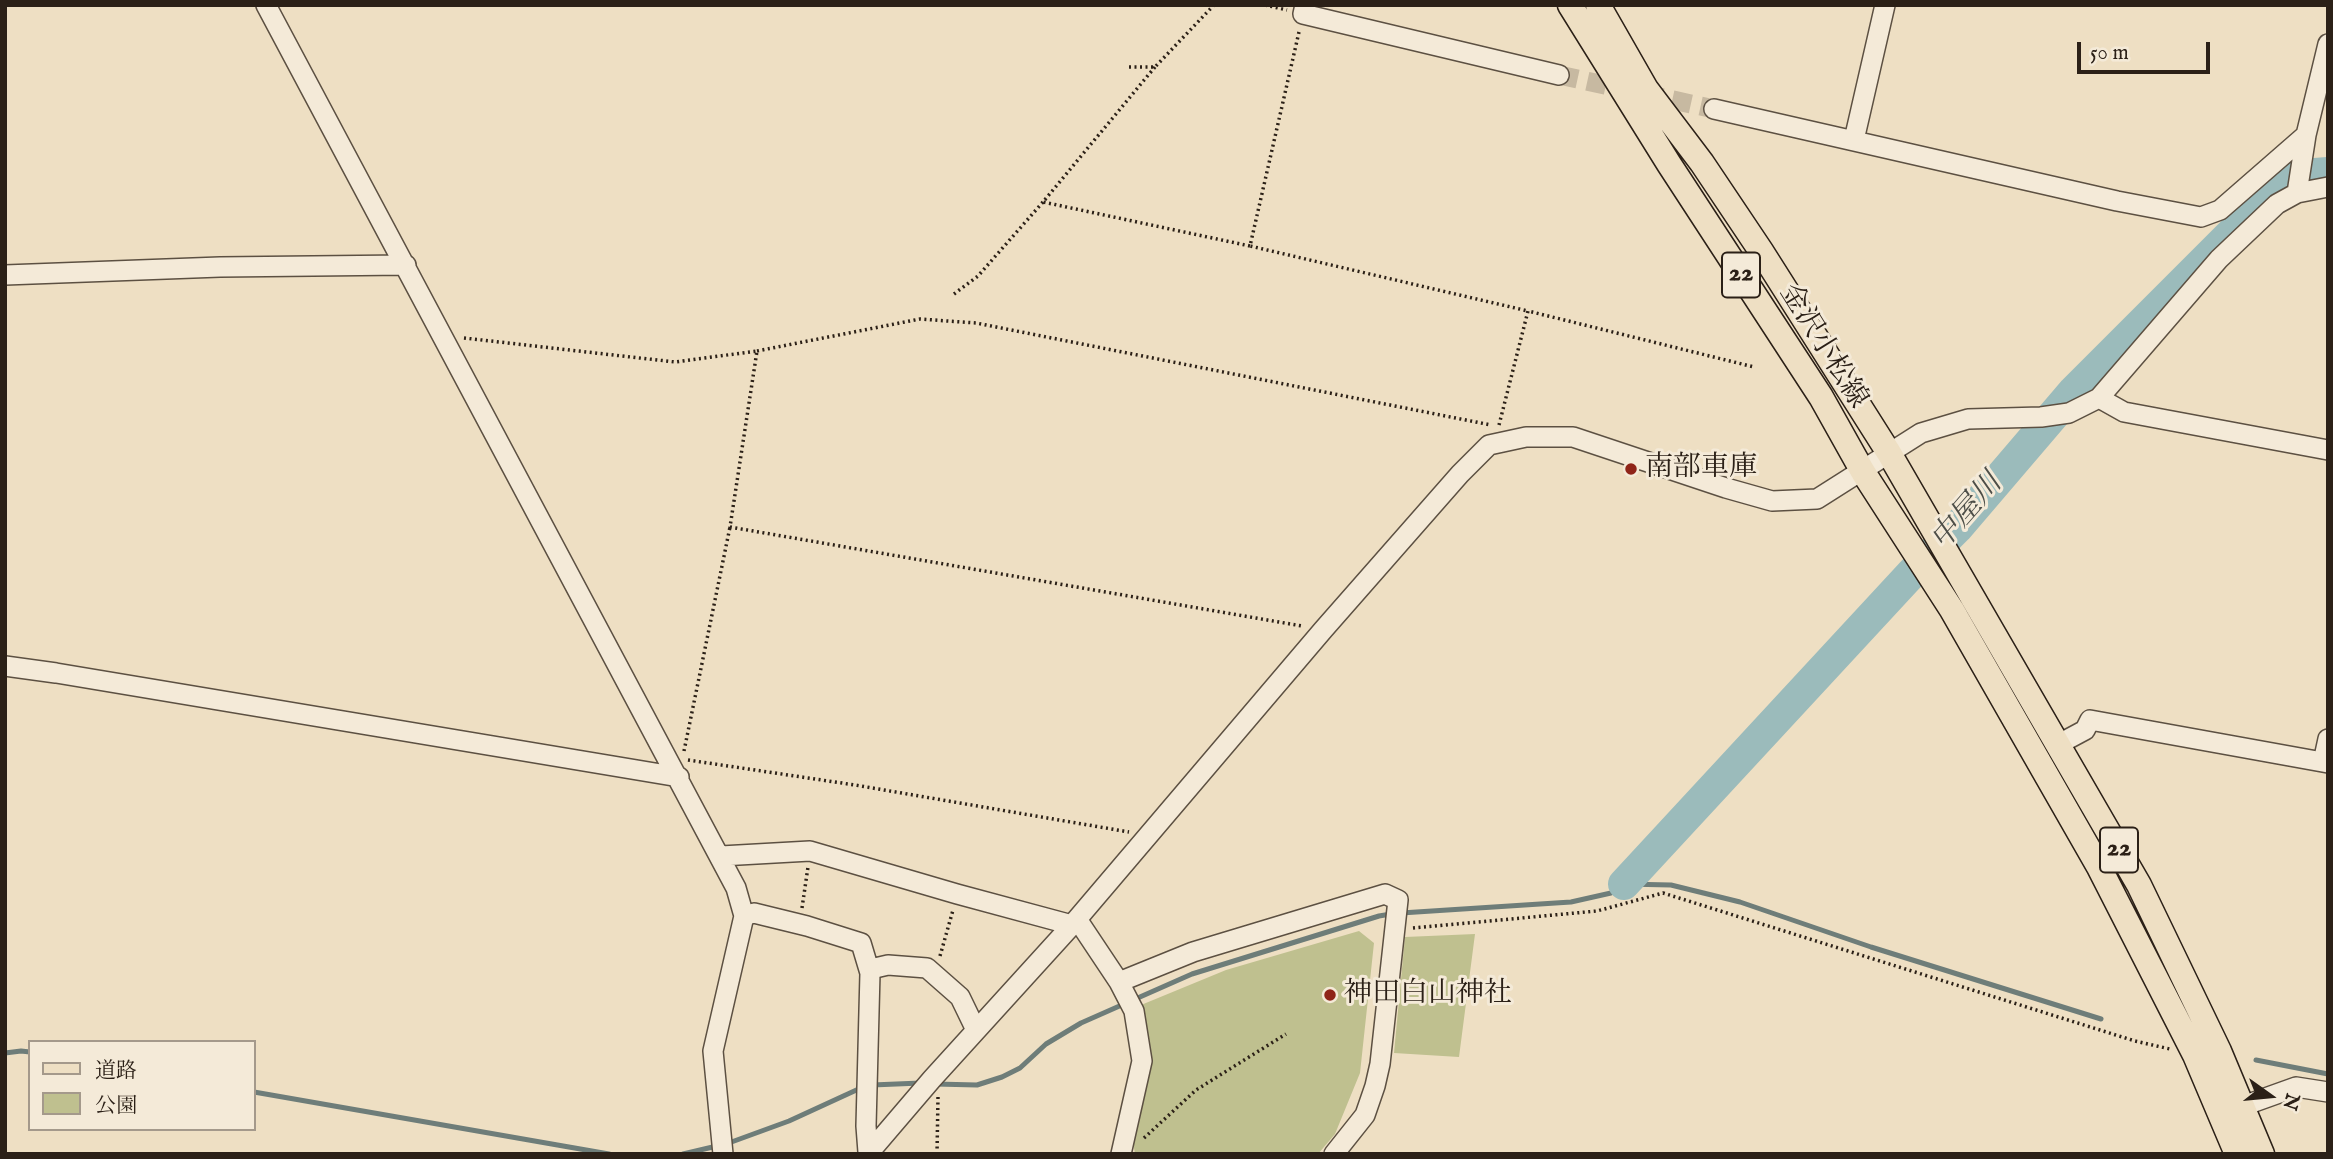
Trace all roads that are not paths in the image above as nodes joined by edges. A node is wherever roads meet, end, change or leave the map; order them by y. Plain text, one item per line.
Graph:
1 (266, 5) edge
2 (1570, 5) edge
3 (1598, 5) edge
4 (1885, 5) edge
5 (1304, 10) edge
6 (2328, 44) edge
7 (1559, 75) tunnel mouth
8 (1714, 109) tunnel mouth
9 (2306, 135) junction
10 (1854, 140) junction
11 (2299, 179) junction
12 (2328, 187) edge
13 (406, 265) junction
14 (5, 275) edge
15 (2099, 398) junction
16 (2328, 450) edge
17 (1889, 453) junction
18 (1863, 472) junction
19 (5, 666) edge
20 (2328, 739) edge
21 (2057, 745) junction
22 (2326, 762) edge
23 (679, 778) junction
24 (721, 856) junction
25 (744, 916) junction
26 (1075, 922) junction
27 (870, 973) junction
28 (1121, 988) junction
29 (976, 1030) junction
30 (2328, 1092) edge
31 (2243, 1106) junction
32 (722, 1148) edge
33 (1129, 1149) edge
34 (868, 1153) edge
35 (1334, 1154) edge
36 (2237, 1154) edge
37 (2262, 1154) edge

1 - 13 street
2 - 18 main road, 金沢小松線 / 22
3 - 17 main road, 金沢小松線 / 22
4 - 10 street
5 - 7 street
6 - 9 street
8 - 10 street
9 - 10 street
9 - 11 street
11 - 12 street
11 - 15 street
13 - 14 street
13 - 23 street
15 - 16 street
15 - 17 street
17 - 18 street
17 - 21 main road, 金沢小松線 / 22
18 - 26 street
18 - 36 main road, 金沢小松線 / 22
19 - 23 street
20 - 22 street
21 - 22 street
21 - 31 main road, 22
23 - 24 street
24 - 25 street
24 - 26 street
25 - 27 street
25 - 32 street
26 - 28 street
26 - 29 street
27 - 29 street
27 - 34 street
28 - 33 street
28 - 35 street
29 - 34 street
30 - 31 street
31 - 37 main road, 22

